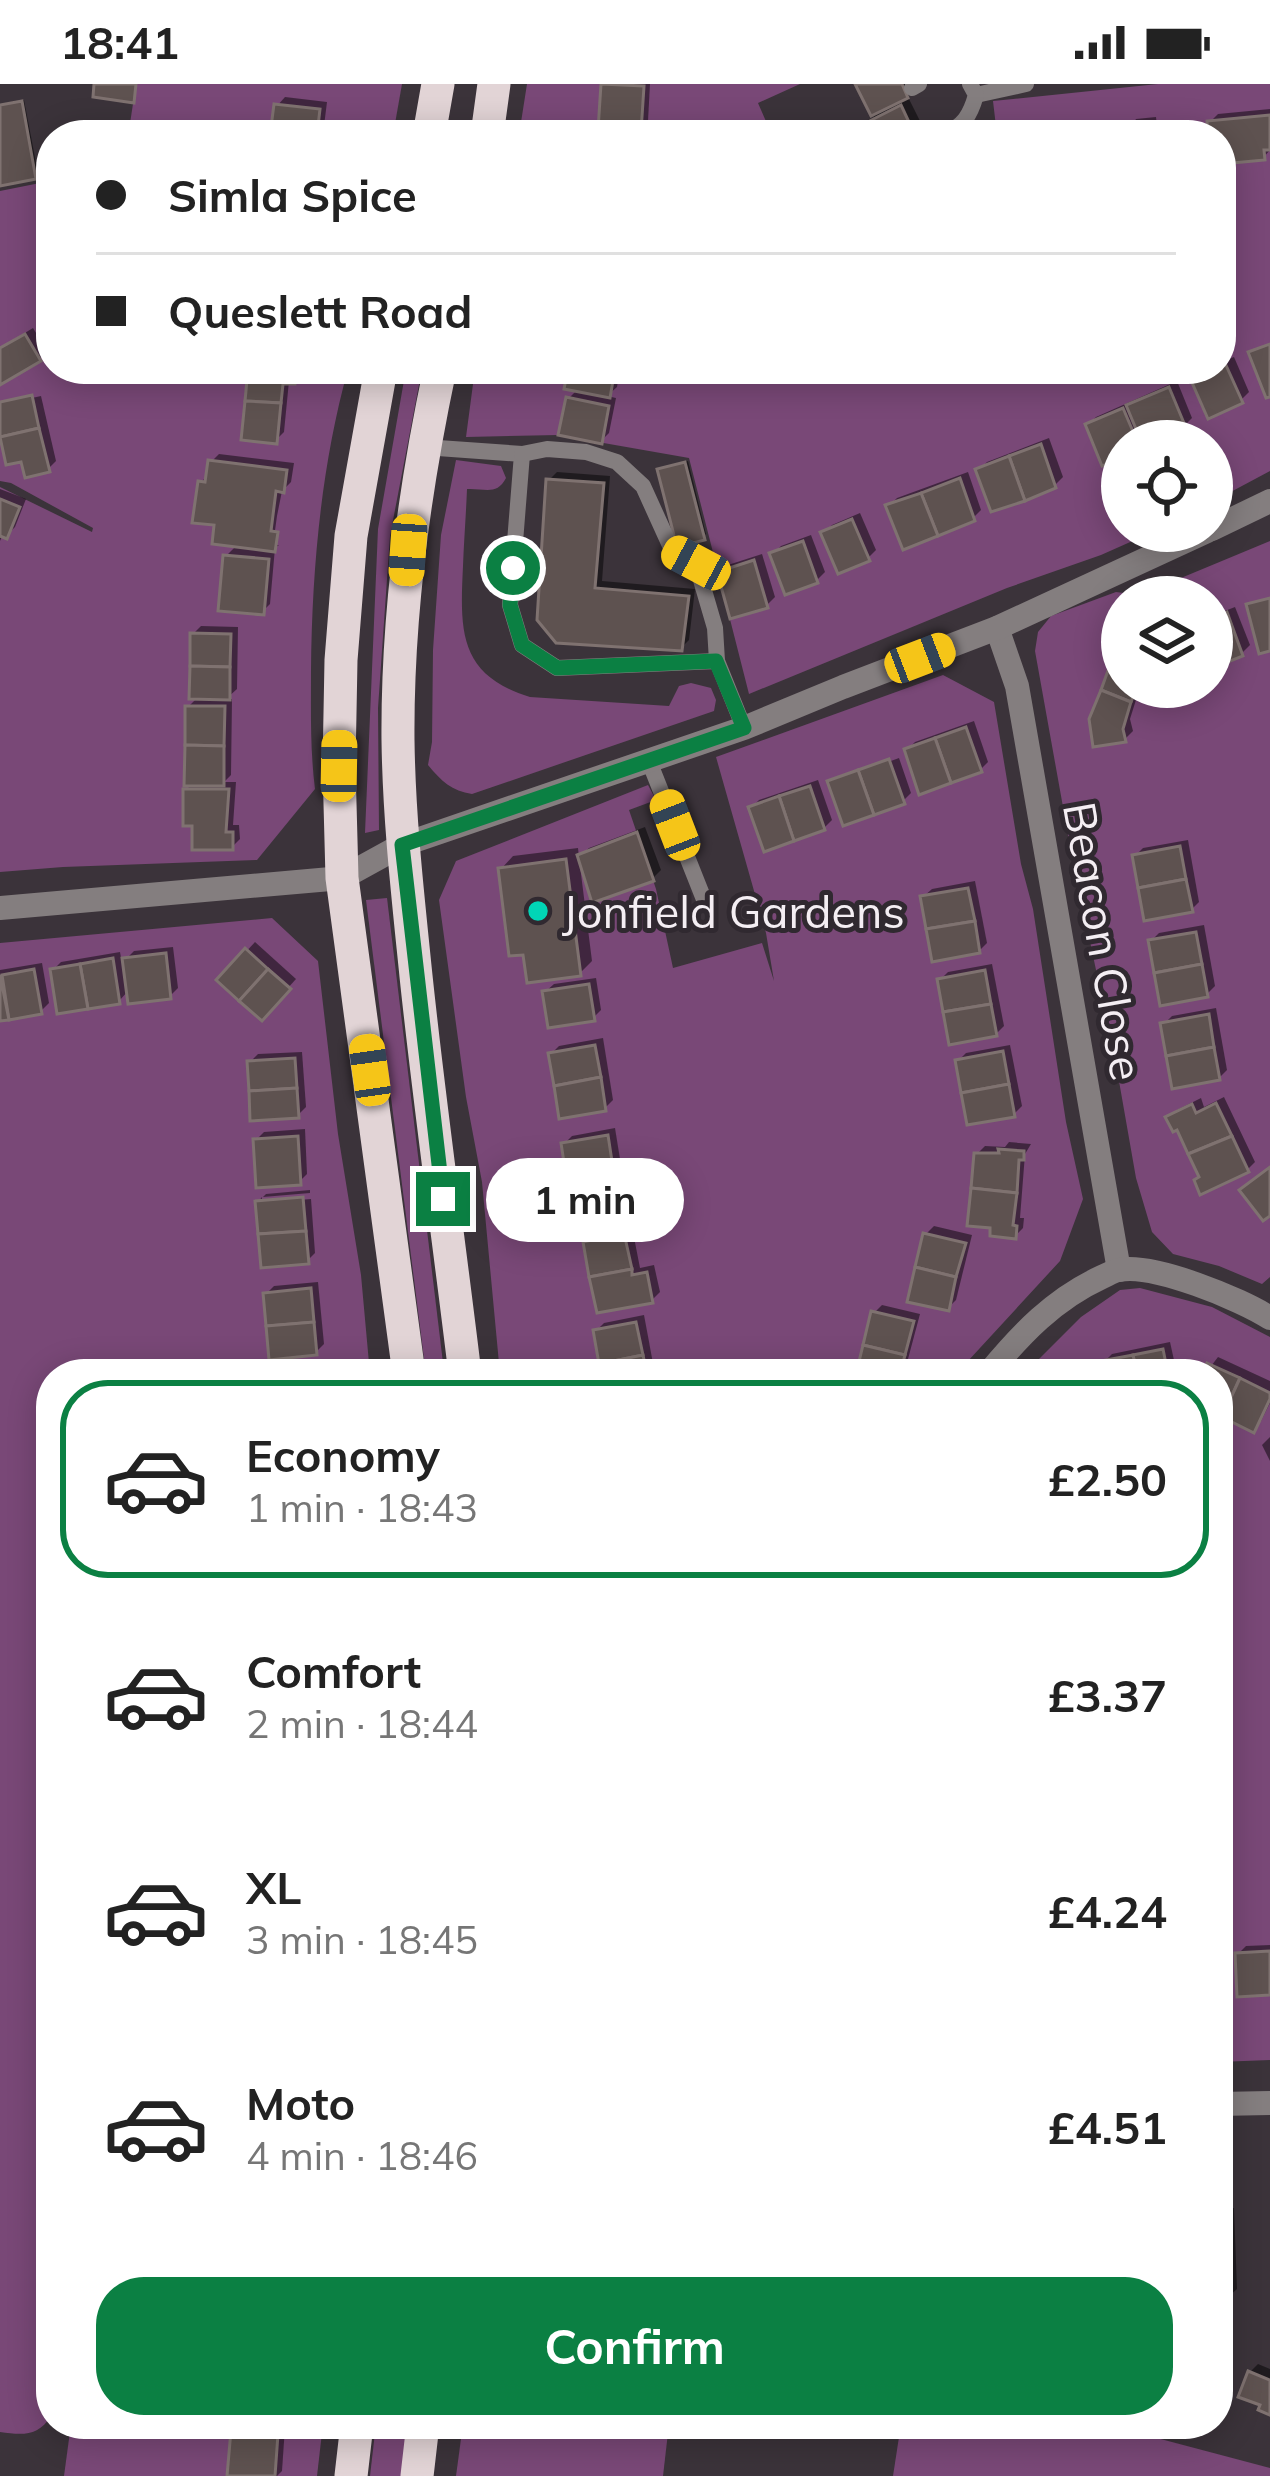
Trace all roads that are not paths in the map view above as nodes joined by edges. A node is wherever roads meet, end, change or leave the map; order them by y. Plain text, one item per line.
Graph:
1 (437, 84) edge
2 (494, 84) edge
3 (1026, 84) edge
4 (973, 89) edge
5 (431, 120) edge
6 (489, 120) edge
7 (966, 120) edge
8 (378, 384) edge
9 (437, 384) edge
10 (424, 447) junction
11 (522, 454) junction
12 (1270, 501) edge
13 (1233, 519) edge
14 (1162, 552) edge
15 (997, 628) junction
16 (716, 661) junction
17 (744, 728) junction
18 (649, 761) junction
19 (402, 845) junction
20 (342, 878) junction
21 (705, 902) dead end
22 (0, 908) edge
23 (1119, 1270) junction
24 (1270, 1318) edge
25 (407, 1359) edge
26 (463, 1359) edge
27 (1000, 1359) edge
28 (1270, 2103) edge
29 (1233, 2104) edge
30 (355, 2439) edge
31 (421, 2439) edge
32 (351, 2476) edge
33 (417, 2476) edge

1 - 5 highway
2 - 6 highway
3 - 4 lane
4 - 7 lane
8 - 20 highway
9 - 10 highway
10 - 11 lane
10 - 19 highway
11 - 16 lane
11 - 16 lane
12 - 13 street
14 - 15 street
15 - 17 street
15 - 23 street, Beacon Close
16 - 17 lane
17 - 18 street
18 - 19 street
18 - 21 lane
19 - 20 street
19 - 26 highway
20 - 22 street
20 - 25 highway
23 - 24 street
23 - 27 street
28 - 29 street
30 - 32 highway
31 - 33 highway

